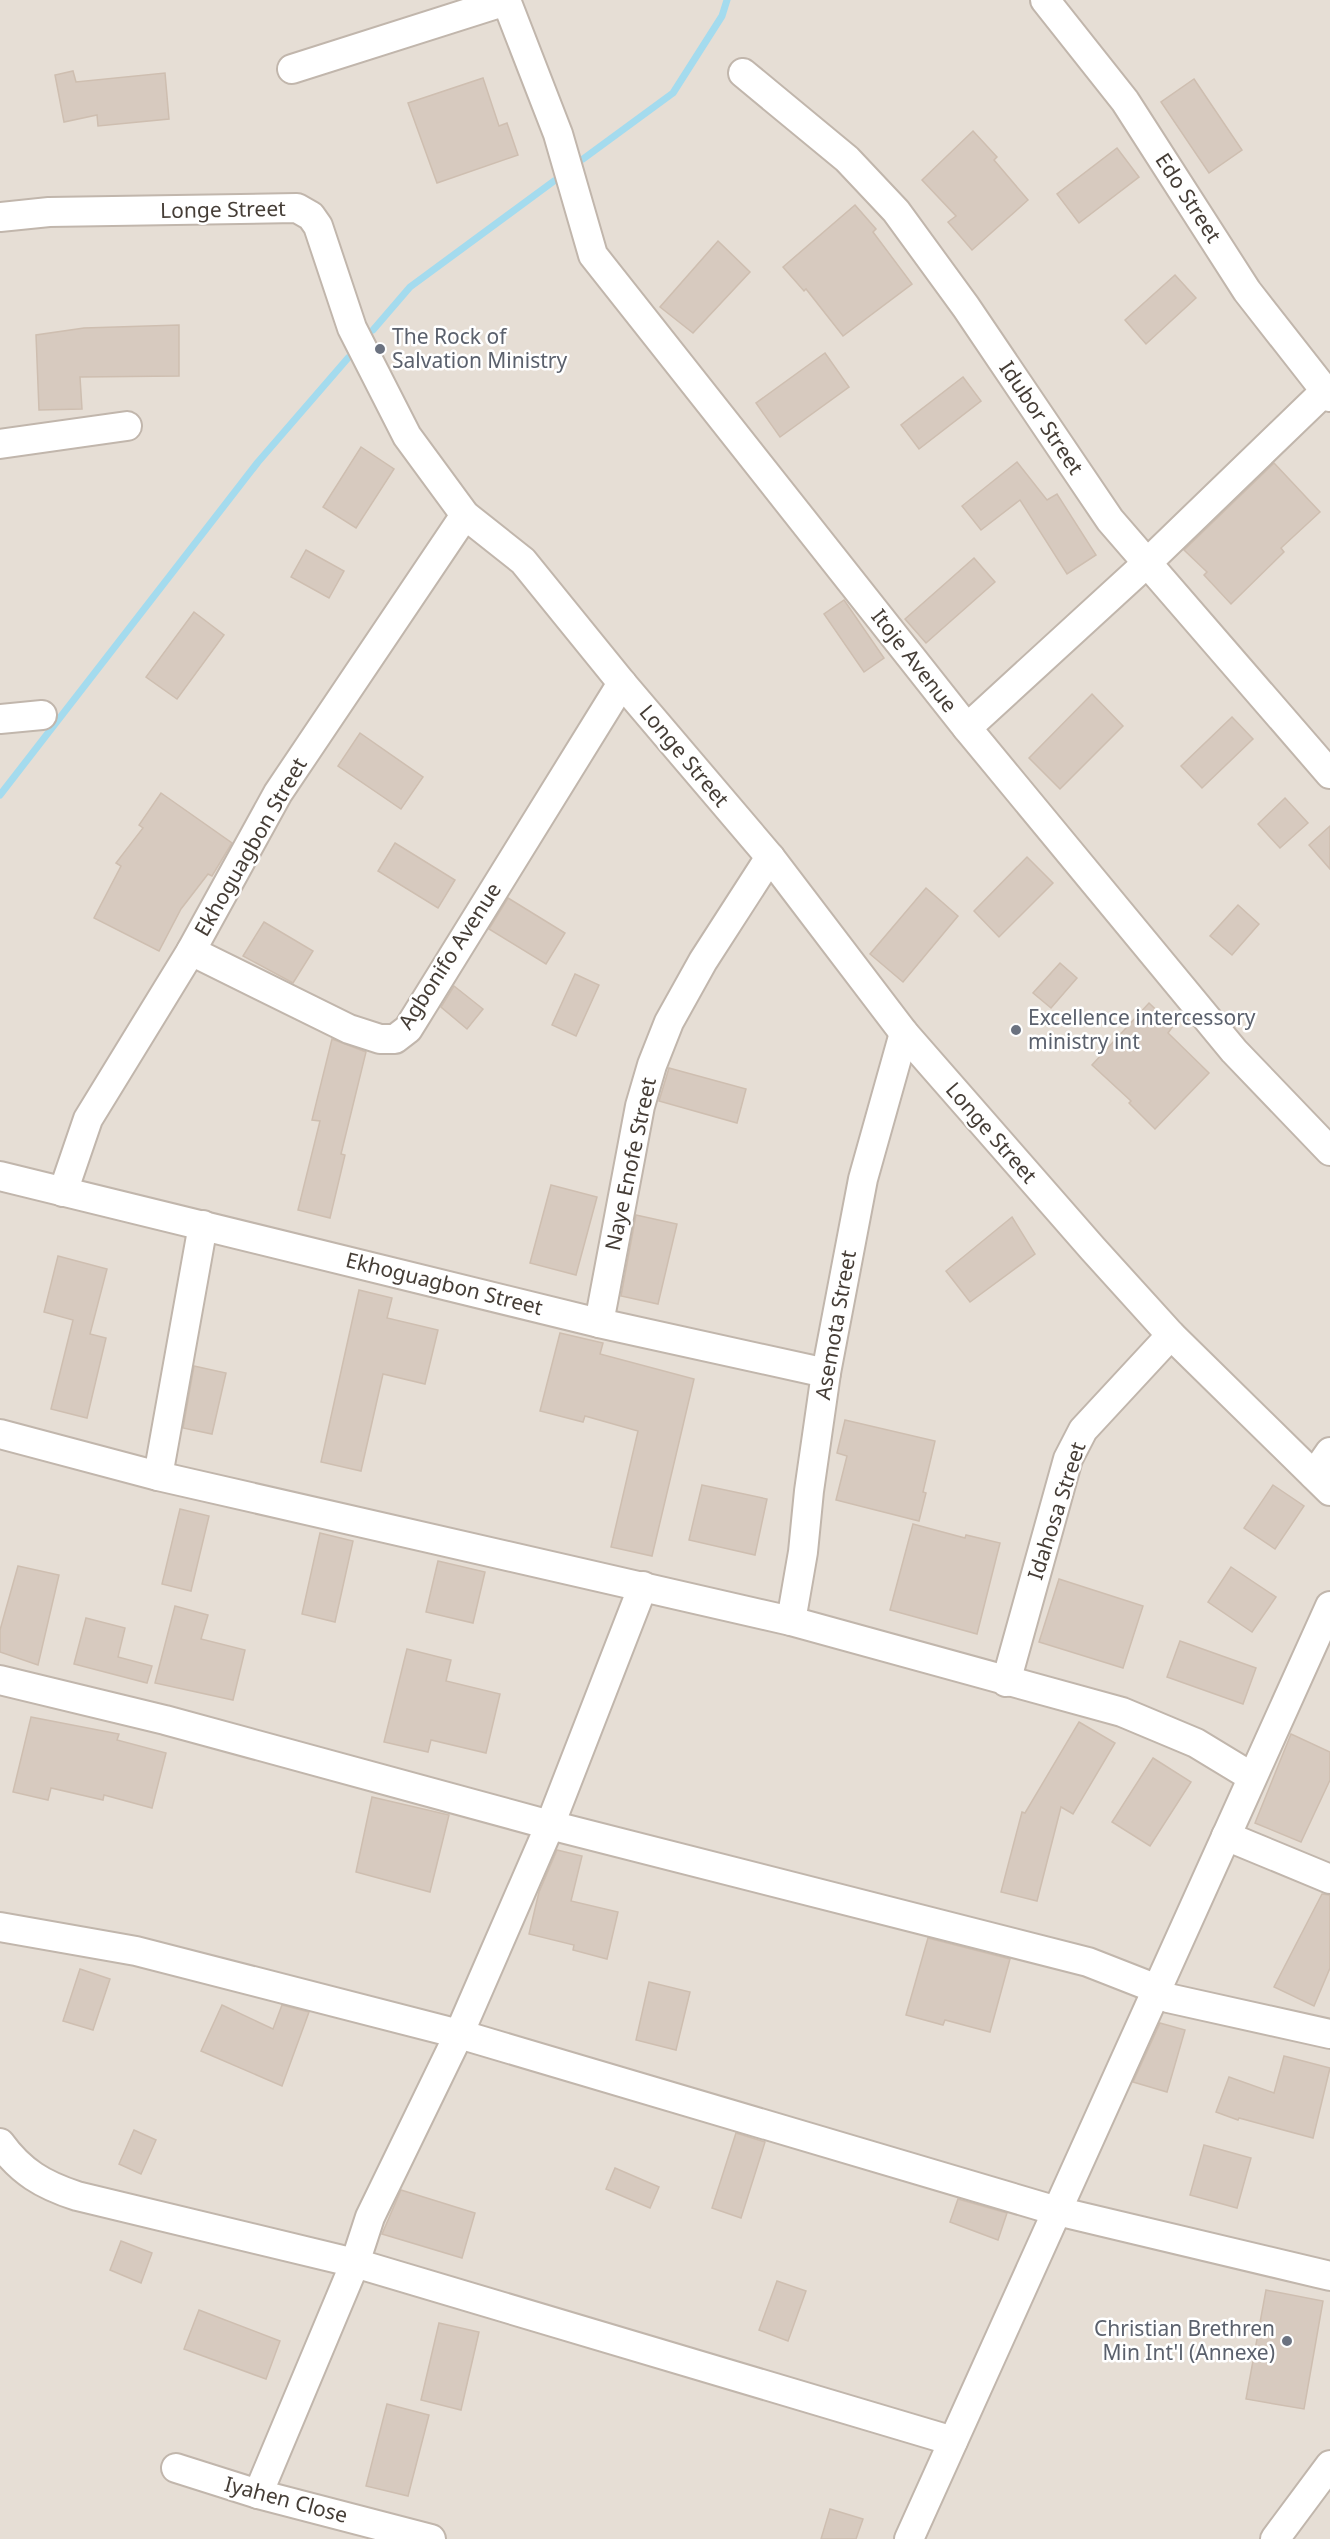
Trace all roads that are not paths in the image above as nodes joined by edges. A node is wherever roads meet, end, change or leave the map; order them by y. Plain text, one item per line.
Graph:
1 (1045, 0) edge
2 (506, 1) edge
3 (292, 69) dead end
4 (743, 74) dead end
5 (0, 218) edge
6 (1327, 394) edge
7 (127, 426) dead end
8 (0, 444) edge
9 (465, 515) junction
10 (1147, 563) junction
11 (622, 683) junction
12 (42, 715) dead end
13 (0, 719) edge
14 (967, 728) junction
15 (1330, 774) edge
16 (770, 857) junction
17 (191, 951) junction
18 (904, 1033) junction
19 (1330, 1150) edge
20 (0, 1176) edge
21 (63, 1192) junction
22 (204, 1225) junction
23 (599, 1323) junction
24 (1171, 1335) junction
25 (826, 1373) junction
26 (0, 1434) edge
27 (1325, 1473) edge
28 (158, 1476) junction
29 (644, 1586) junction
30 (1330, 1605) edge
31 (791, 1621) junction
32 (0, 1680) edge
33 (1006, 1682) junction
34 (1252, 1777) junction
35 (549, 1825) junction
36 (1226, 1836) junction
37 (1330, 1880) edge
38 (0, 1927) edge
39 (1157, 1989) junction
40 (459, 2034) junction
41 (1330, 2034) edge
42 (0, 2143) edge
43 (1057, 2211) junction
44 (355, 2264) junction
45 (1330, 2276) edge
46 (952, 2441) junction
47 (1330, 2465) edge
48 (176, 2468) dead end
49 (258, 2494) junction
50 (431, 2539) edge
51 (909, 2539) edge
52 (1275, 2539) edge

1 - 6 street, Edo Street
2 - 3 street
2 - 14 street, Itoje Avenue
4 - 10 street, Idubor Street
5 - 9 street, Longe Street
6 - 10 street
7 - 8 street
9 - 11 street, Longe Street
9 - 17 street, Ekhoguagbon Street
10 - 14 street
10 - 15 street, Idubor Street
11 - 16 street, Longe Street
11 - 17 street, Agbonifo Avenue
12 - 13 street
14 - 19 street, Itoje Avenue
16 - 18 street, Longe Street
16 - 23 street, Naye Enofe Street
17 - 21 street, Ekhoguagbon Street
18 - 24 street, Longe Street
18 - 25 street, Asemota Street
20 - 21 street, Ekhoguagbon Street
21 - 22 street, Ekhoguagbon Street
22 - 23 street, Ekhoguagbon Street
22 - 28 street
23 - 25 street, Ekhoguagbon Street
24 - 27 street, Longe Street
24 - 33 street, Idahosa Street
25 - 31 street, Asemota Street
26 - 28 street
28 - 29 street
29 - 31 street
29 - 35 street
30 - 34 street
31 - 33 street
32 - 35 street
33 - 34 street
34 - 36 street
35 - 39 street
35 - 40 street
36 - 37 street
36 - 39 street
38 - 40 street
39 - 41 street
39 - 43 street
40 - 43 street
40 - 44 street
42 - 44 street
43 - 45 street
43 - 46 street
44 - 46 street
44 - 49 street
46 - 51 street
47 - 52 street
48 - 49 street, Iyahen Close
49 - 50 street, Iyahen Close

